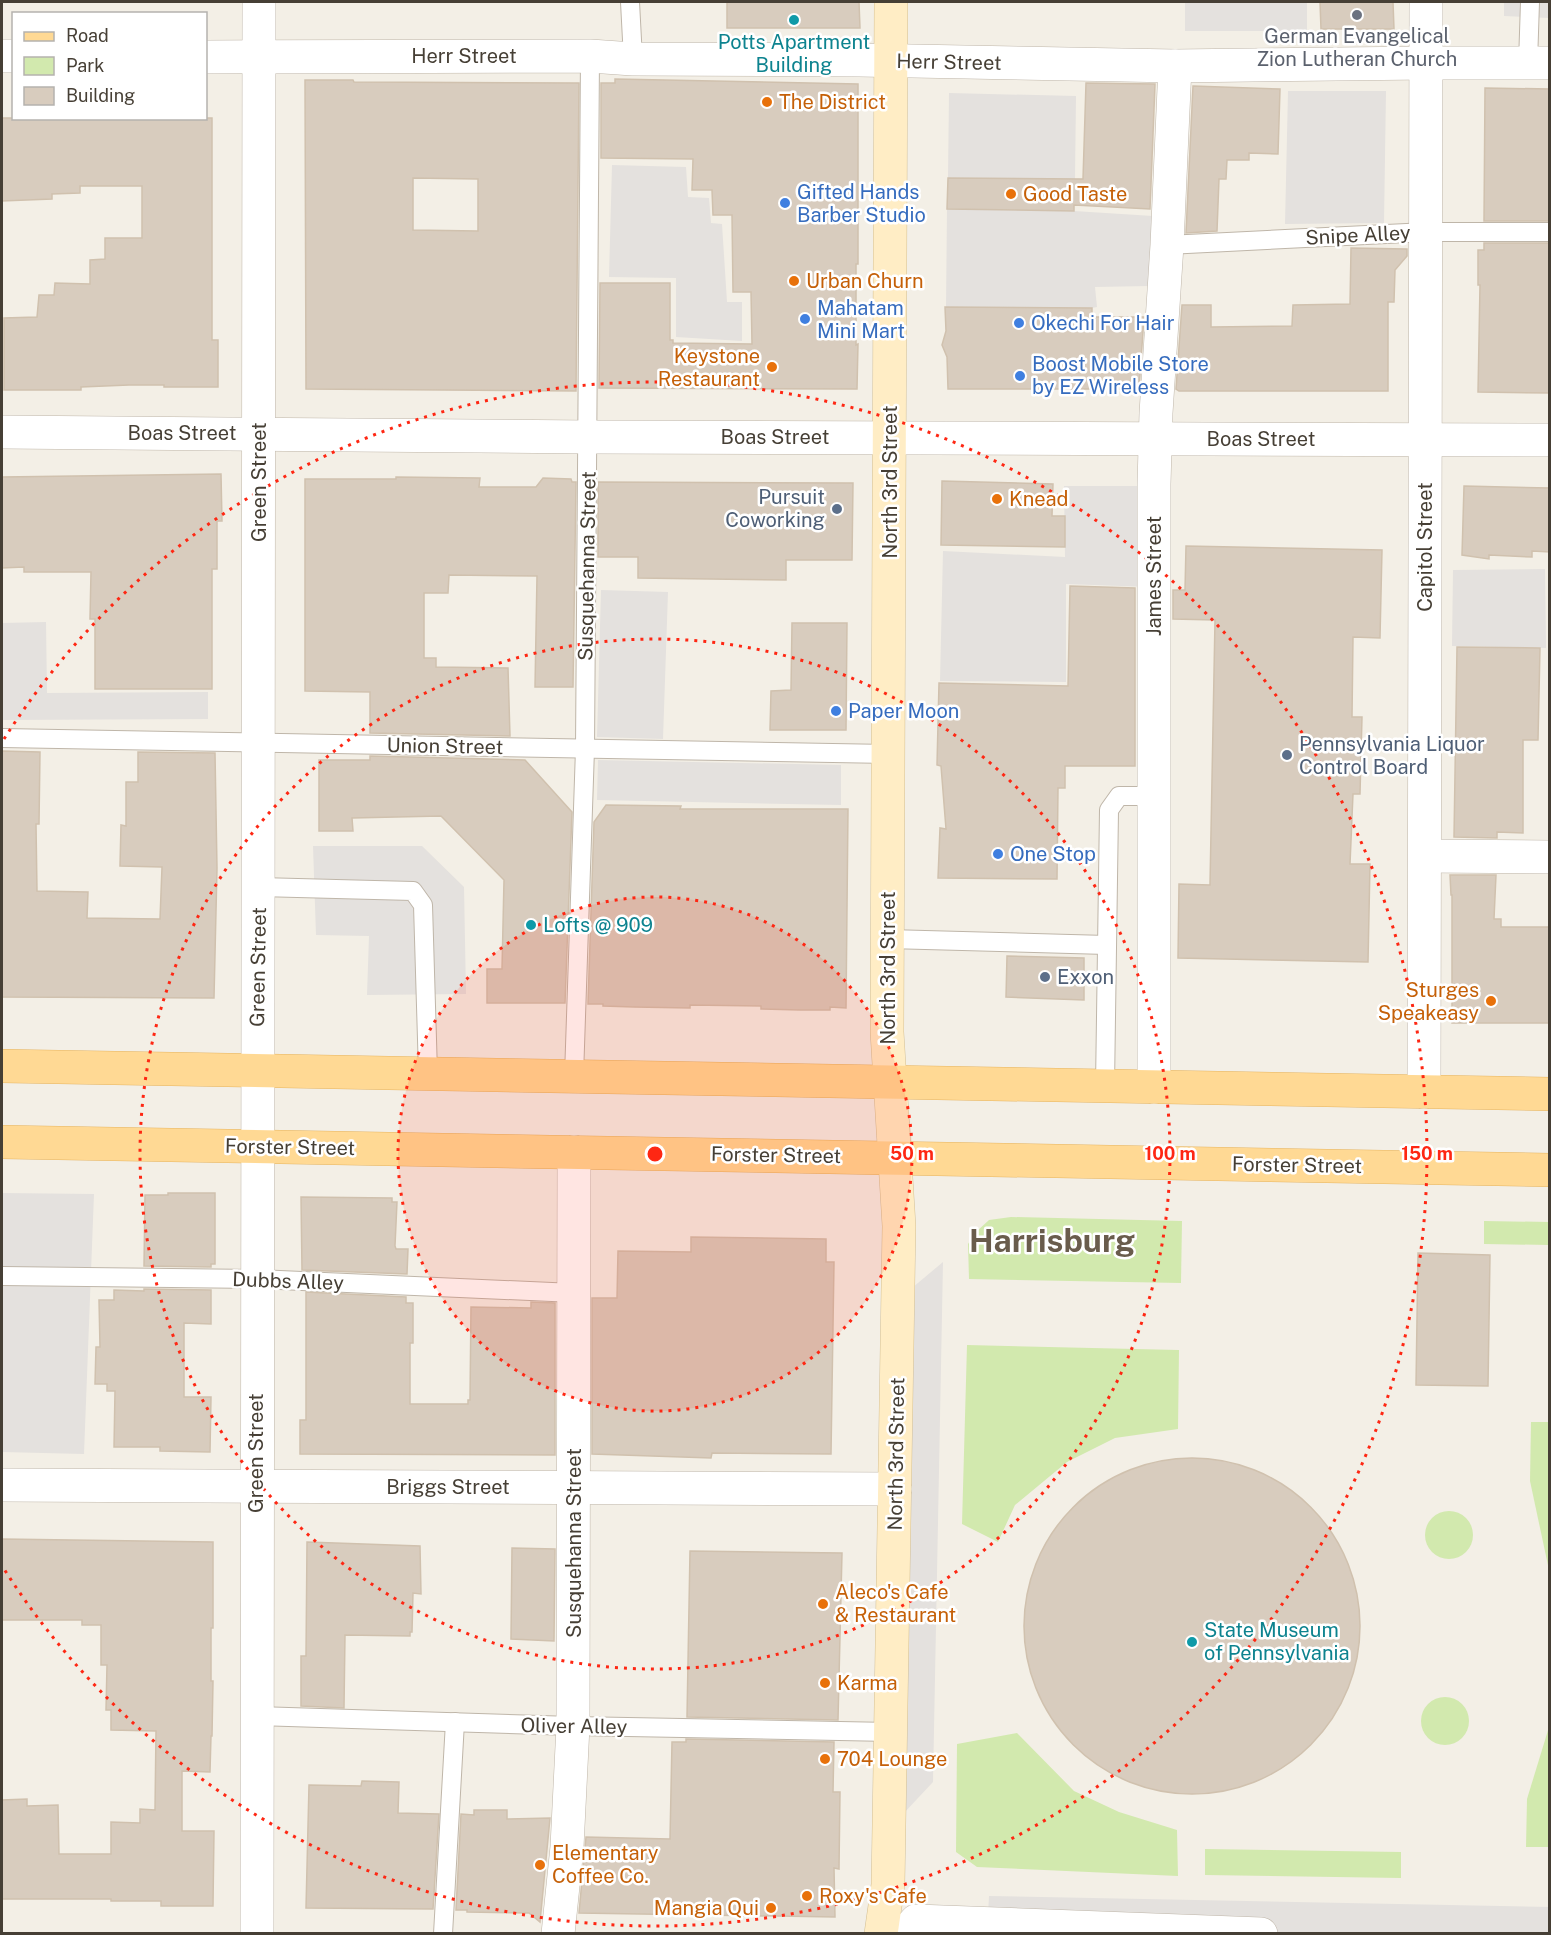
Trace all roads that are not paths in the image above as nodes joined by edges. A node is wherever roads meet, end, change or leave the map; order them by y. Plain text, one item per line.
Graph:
1 (259, 2) edge
2 (630, 2) edge
3 (891, 2) edge
4 (1426, 2) edge
5 (1530, 2) edge
6 (590, 56) junction
7 (207, 57) edge
8 (260, 57) junction
9 (633, 59) junction
10 (891, 60) junction
11 (1426, 63) junction
12 (1539, 63) edge
13 (1175, 66) junction
14 (1427, 232) junction
15 (1550, 232) edge
16 (1167, 245) junction
17 (2, 432) edge
18 (259, 434) junction
19 (589, 437) junction
20 (890, 437) junction
21 (1156, 438) junction
22 (1425, 440) junction
23 (1550, 440) edge
24 (2, 738) edge
25 (258, 741) junction
26 (585, 749) junction
27 (889, 754) junction
28 (1154, 796) junction
29 (1425, 856) junction
30 (1550, 857) edge
31 (259, 886) junction
32 (888, 939) junction
33 (1107, 945) junction
34 (2, 1066) edge
35 (257, 1070) junction
36 (428, 1073) junction
37 (574, 1076) junction
38 (891, 1082) junction
39 (1105, 1086) junction
40 (1154, 1087) junction
41 (1424, 1092) junction
42 (1550, 1094) edge
43 (2, 1142) edge
44 (257, 1146) junction
45 (574, 1152) junction
46 (896, 1157) junction
47 (1550, 1170) edge
48 (2, 1276) edge
49 (257, 1280) junction
50 (574, 1293) junction
51 (2, 1485) edge
52 (256, 1486) junction
53 (574, 1488) junction
54 (895, 1489) junction
55 (257, 1716) junction
56 (455, 1722) junction
57 (573, 1726) junction
58 (891, 1732) junction
59 (257, 1934) edge
60 (443, 1934) edge
61 (558, 1934) edge
62 (881, 1934) edge
63 (904, 1934) edge
64 (1261, 1934) edge

1 - 8 street, Green Street
2 - 9 lane
3 - 10 main road, North 3rd Street
4 - 11 street, Capitol Street
5 - 12 lane
6 - 8 street, Herr Street
6 - 9 street, Herr Street
6 - 19 lane, Susquehanna Street
7 - 8 street, Herr Street
8 - 18 street, Green Street
9 - 10 street, Herr Street
10 - 13 street, Herr Street
10 - 20 main road, North 3rd Street
11 - 12 street, Herr Street
11 - 13 street, Herr Street
11 - 14 street, Capitol Street
13 - 16 street, James Street
14 - 15 lane, Snipe Alley
14 - 16 lane, Snipe Alley
14 - 22 street, Capitol Street
16 - 21 street, James Street
17 - 18 street, Boas Street
18 - 19 street, Boas Street
18 - 25 street, Green Street
19 - 20 street, Boas Street
19 - 26 lane, Susquehanna Street
20 - 21 street, Boas Street
20 - 27 main road, North 3rd Street
21 - 22 street, Boas Street
21 - 28 street, James Street
22 - 23 street, Boas Street
22 - 29 street, Capitol Street
24 - 25 lane, Union Street
25 - 26 lane, Union Street
25 - 31 street, Green Street
26 - 27 lane, Union Street
26 - 37 lane, Susquehanna Street
27 - 32 main road, North 3rd Street
28 - 33 lane
28 - 40 street, James Street
29 - 30 street
29 - 41 street, Capitol Street
31 - 35 street, Green Street
31 - 36 lane
32 - 33 lane
32 - 38 main road, North 3rd Street
33 - 39 lane
34 - 35 main road
35 - 36 main road
35 - 44 street, Green Street
36 - 37 main road
37 - 38 main road
38 - 39 main road
38 - 46 main road, North 3rd Street
39 - 40 main road
40 - 41 main road
41 - 42 main road
43 - 44 main road, Forster Street
44 - 45 main road, Forster Street
44 - 49 street, Green Street
45 - 46 main road, Forster Street
45 - 50 street, Susquehanna Street
46 - 47 main road, Forster Street
46 - 54 main road, North 3rd Street
48 - 49 lane, Dubbs Alley
49 - 50 lane, Dubbs Alley
49 - 52 street, Green Street
50 - 53 street, Susquehanna Street
51 - 52 street, Briggs Street
52 - 53 street, Briggs Street
52 - 55 street, Green Street
53 - 54 street, Briggs Street
53 - 57 street, Susquehanna Street
54 - 58 main road, North 3rd Street
55 - 56 lane, Oliver Alley
55 - 59 street, Green Street
56 - 57 lane, Oliver Alley
56 - 60 lane
57 - 58 lane, Oliver Alley
57 - 61 street, Susquehanna Street
58 - 62 main road, North 3rd Street
63 - 64 street

